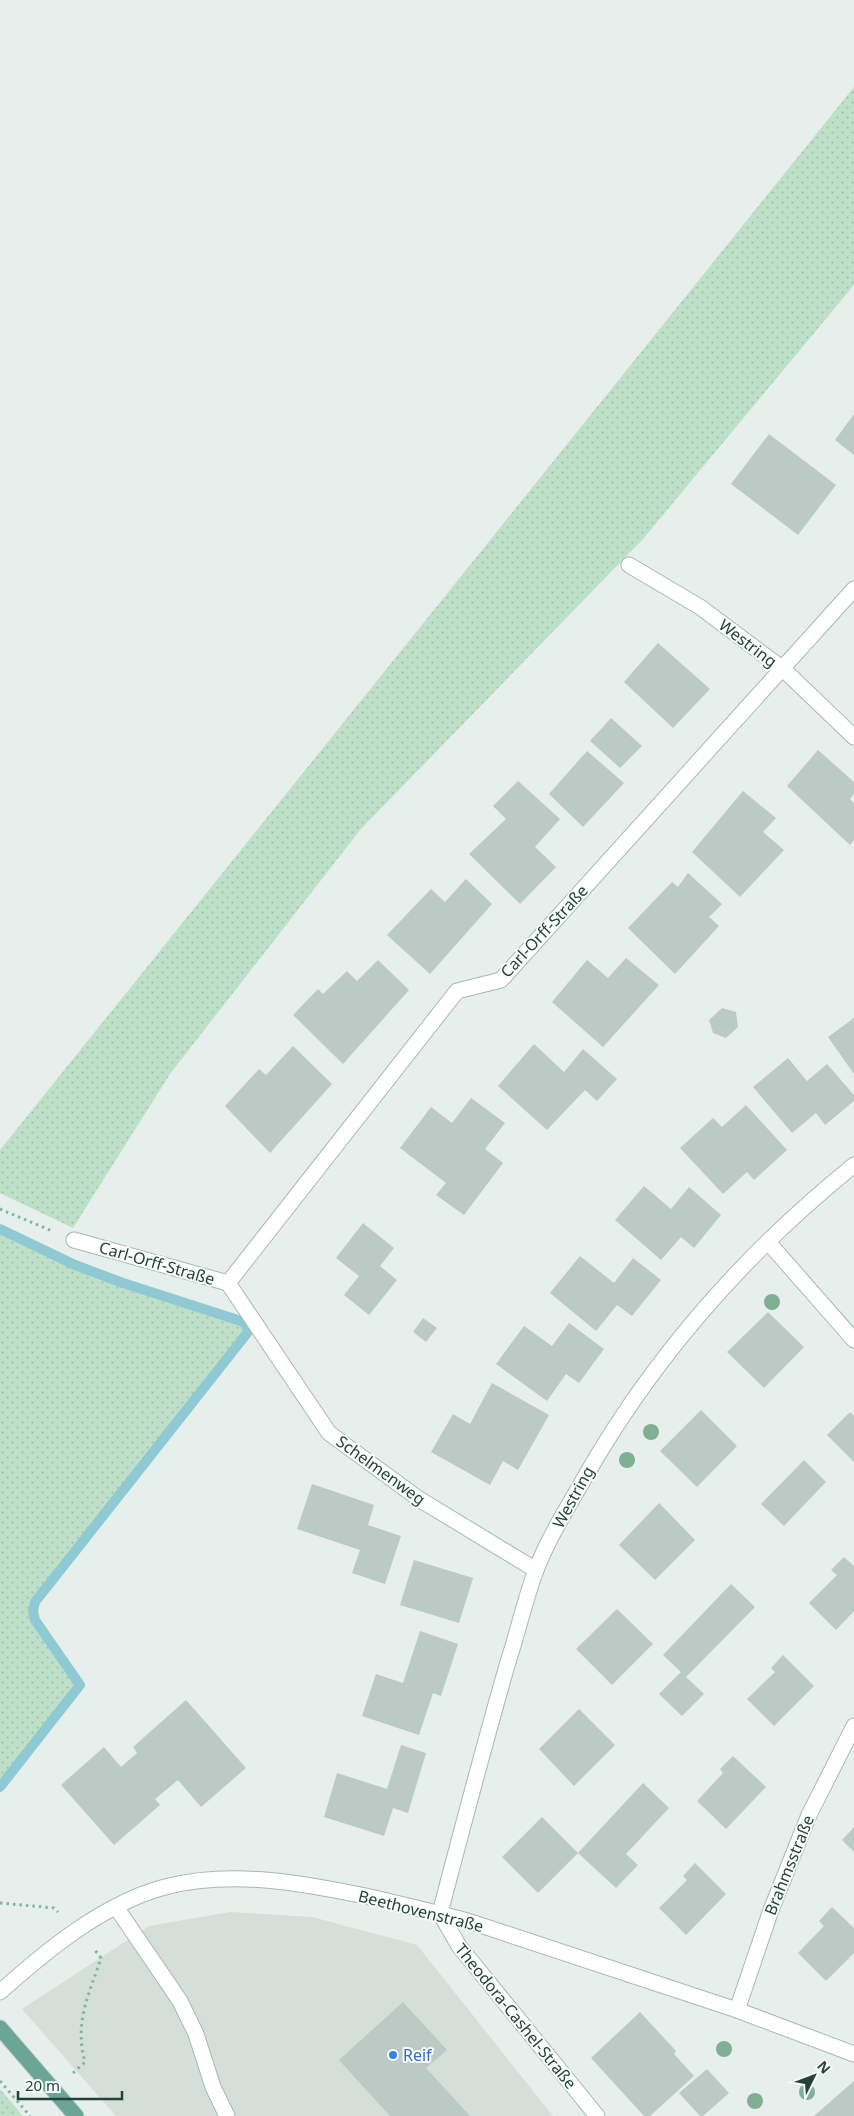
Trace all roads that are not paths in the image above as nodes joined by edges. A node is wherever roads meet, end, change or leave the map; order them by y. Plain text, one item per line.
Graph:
1 (628, 565) dead end
2 (854, 589) edge
3 (783, 669) junction
4 (854, 737) edge
5 (854, 1166) edge
6 (74, 1240) road end
7 (768, 1242) junction
8 (228, 1283) junction
9 (854, 1340) edge
10 (536, 1570) junction
11 (854, 1726) edge
12 (116, 1907) junction
13 (440, 1913) junction
14 (0, 1992) edge
15 (737, 2010) junction
16 (0, 2028) edge
17 (854, 2054) edge
18 (76, 2116) edge
19 (227, 2116) edge
20 (597, 2116) edge

1 - 3 street, Westring
2 - 3 street, Carl-Orff-Straße
3 - 4 street, Westring
3 - 8 street, Carl-Orff-Straße
5 - 7 street, Westring
6 - 8 street, Carl-Orff-Straße
7 - 9 street
7 - 10 street, Westring
8 - 10 street, Schelmenweg
10 - 13 street, Westring
11 - 15 street, Brahmsstraße
12 - 13 street, Beethovenstraße
12 - 14 street, Beethovenstraße
12 - 19 street
13 - 15 street, Beethovenstraße
13 - 20 street, Theodora-Cashel-Straße
15 - 17 street, Beethovenstraße
16 - 18 main road

